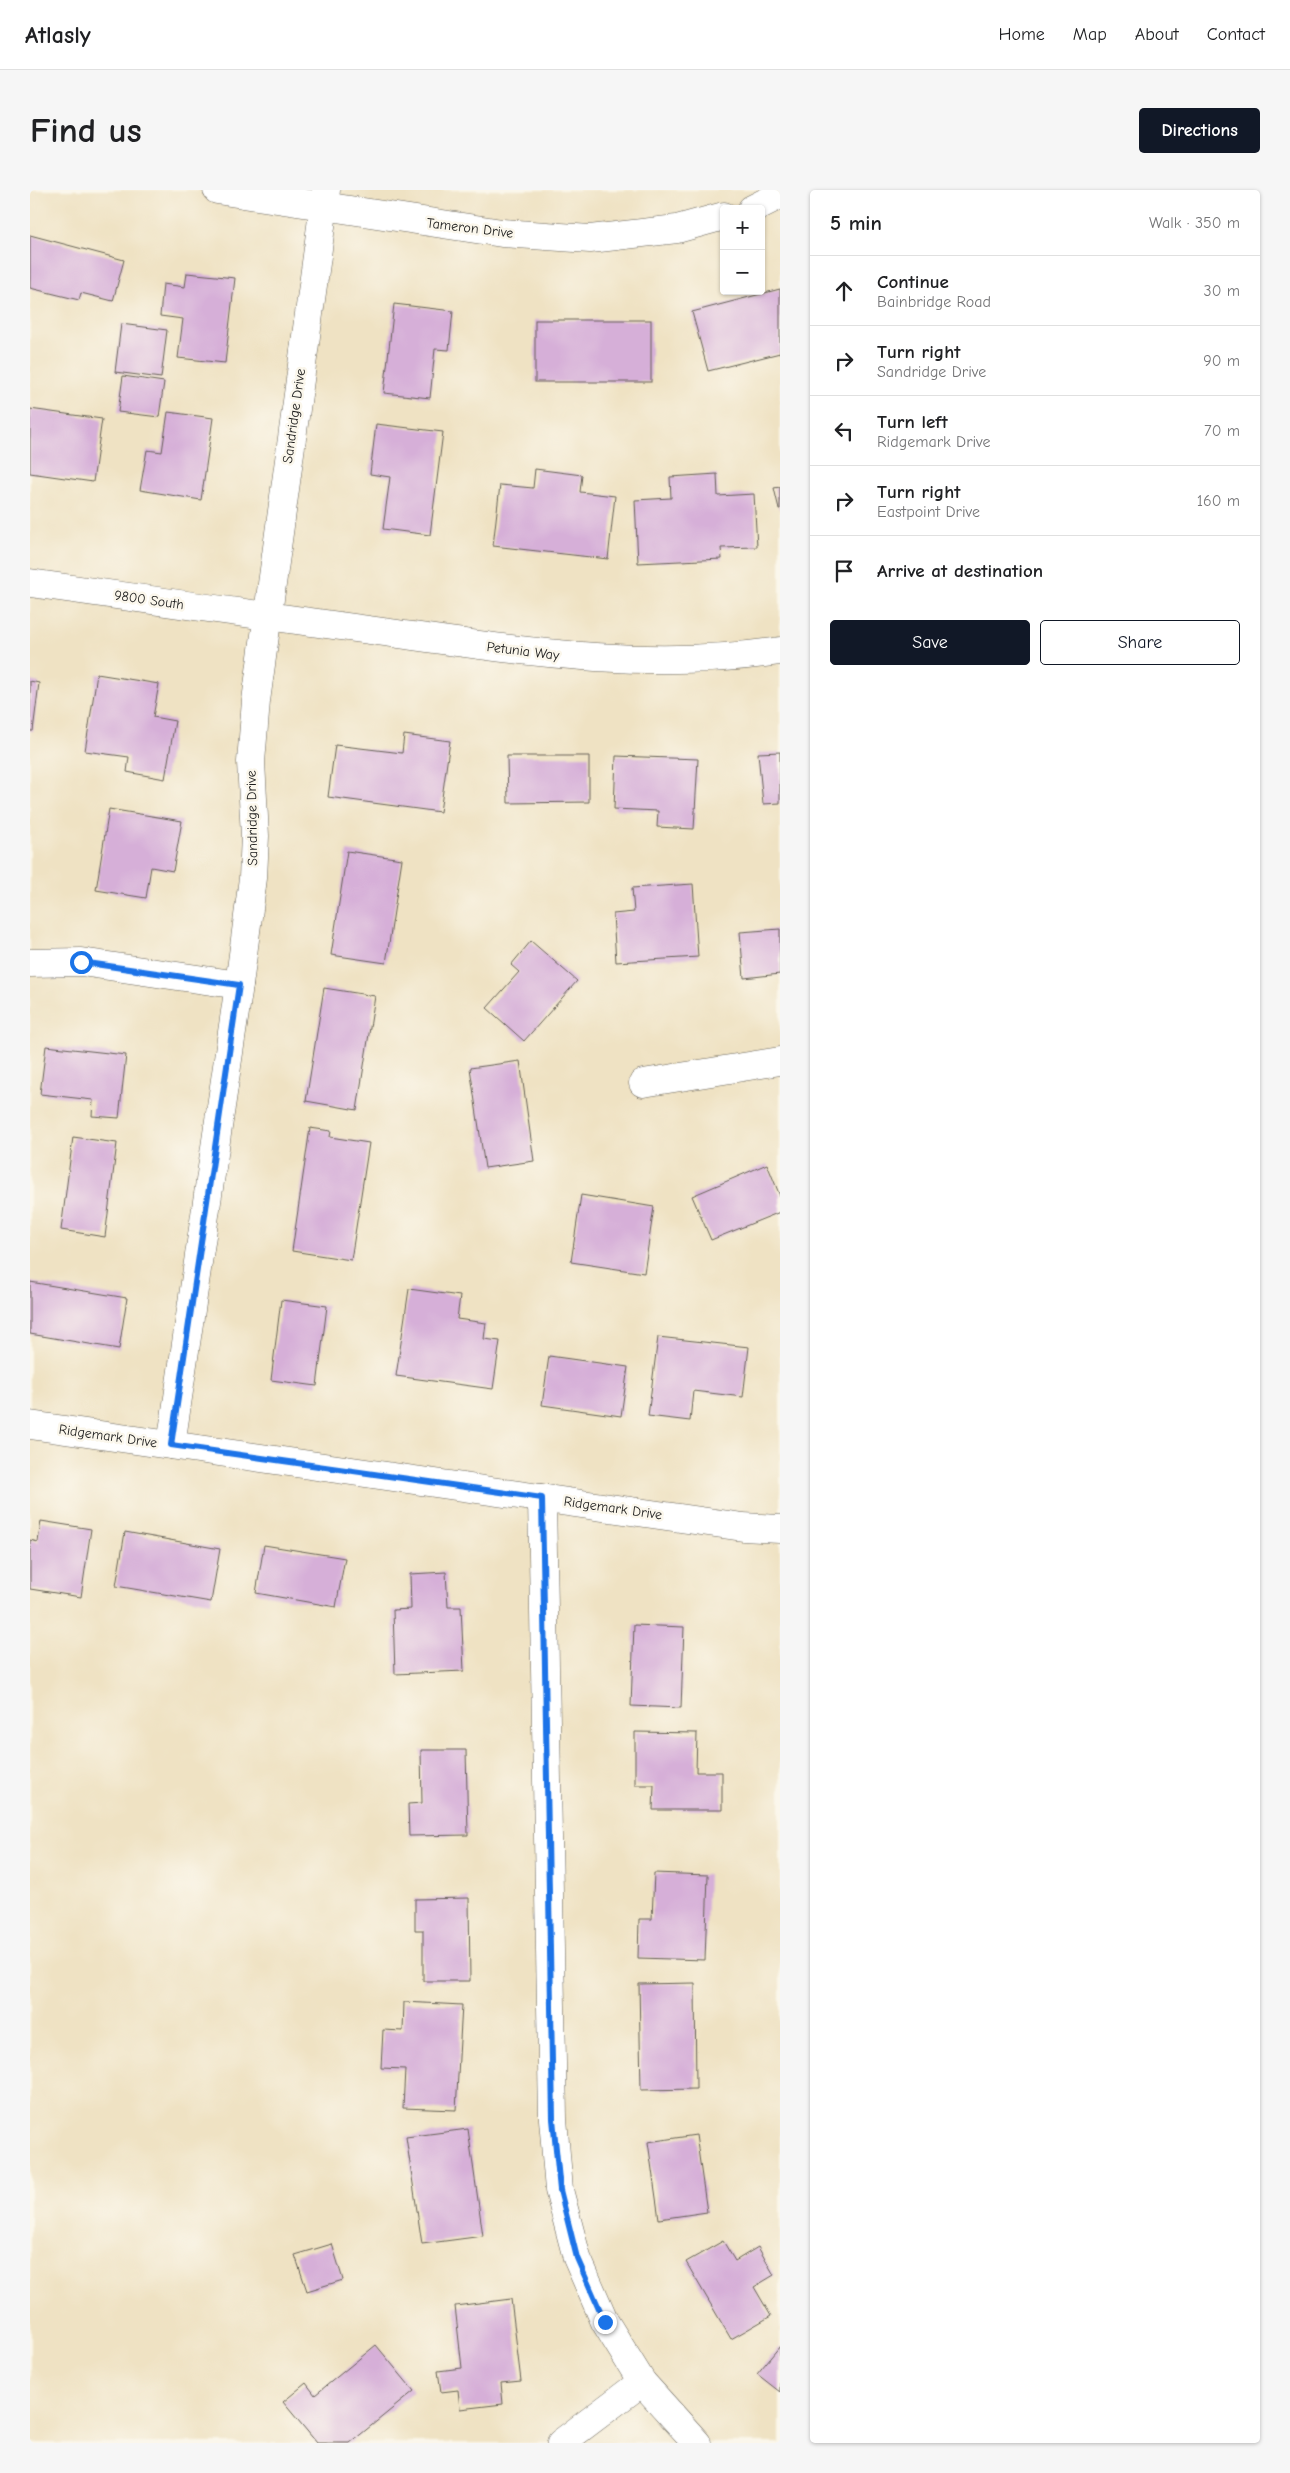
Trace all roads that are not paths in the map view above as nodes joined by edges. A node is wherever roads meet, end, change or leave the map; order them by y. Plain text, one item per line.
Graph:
1 (217, 190) edge
2 (780, 195) edge
3 (325, 199) edge
4 (760, 205) edge
5 (720, 217) edge
6 (30, 583) edge
7 (268, 617) junction
8 (780, 651) edge
9 (30, 963) edge
10 (239, 985) junction
11 (780, 1060) edge
12 (643, 1082) dead end
13 (30, 1425) edge
14 (171, 1445) junction
15 (542, 1498) junction
16 (780, 1529) edge
17 (642, 2382) junction
18 (561, 2443) edge
19 (697, 2443) edge

1 - 3 street, Tameron Drive
2 - 4 street
3 - 5 street, Tameron Drive
3 - 7 street, Sandridge Drive
6 - 7 street, 9800 South
7 - 8 street, Petunia Way
7 - 10 street, Sandridge Drive
9 - 10 street
10 - 14 street, Sandridge Drive
11 - 12 street
13 - 14 street, Ridgemark Drive
14 - 15 street, Ridgemark Drive
15 - 16 street, Ridgemark Drive
15 - 17 street
17 - 18 street
17 - 19 street

